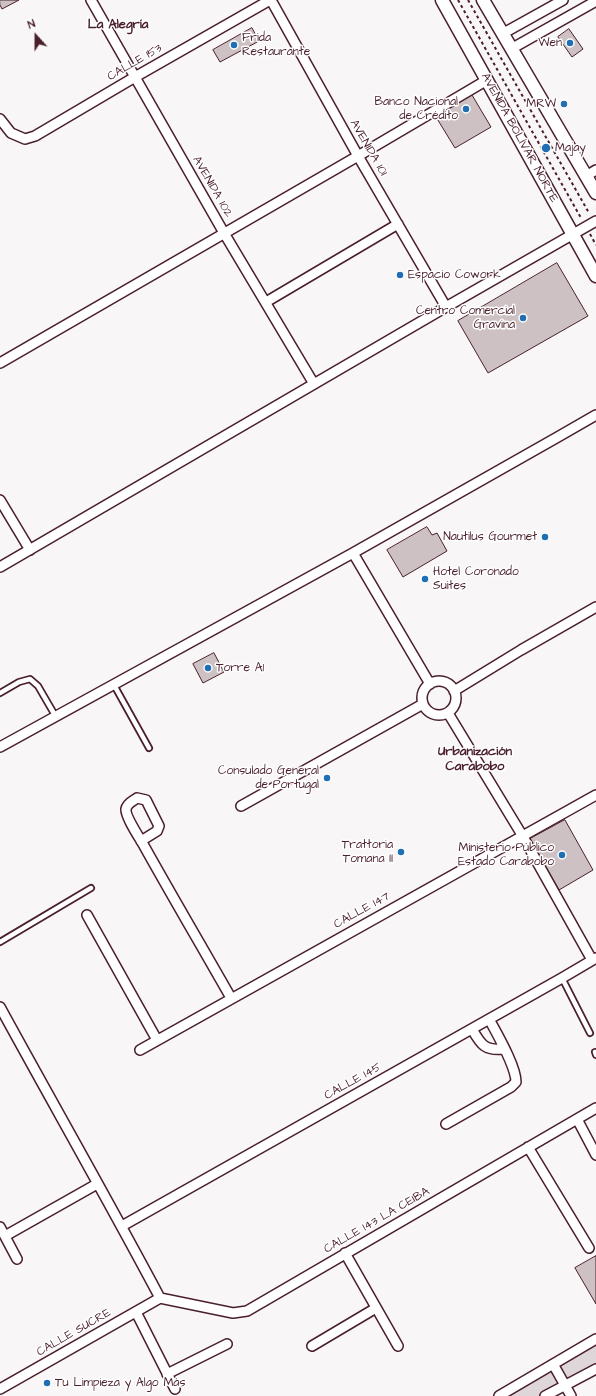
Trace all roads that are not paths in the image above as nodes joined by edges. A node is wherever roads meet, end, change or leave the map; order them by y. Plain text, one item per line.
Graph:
1 (91, 0) edge
2 (271, 0) edge
3 (442, 0) edge
4 (483, 0) edge
5 (563, 0) edge
6 (596, 1) edge
7 (502, 34) junction
8 (511, 50) junction
9 (135, 77) junction
10 (488, 80) junction
11 (0, 119) edge
12 (358, 156) junction
13 (591, 173) edge
14 (596, 191) edge
15 (594, 219) edge
16 (398, 224) junction
17 (224, 233) junction
18 (572, 234) junction
19 (596, 276) edge
20 (266, 302) junction
21 (446, 307) junction
22 (0, 363) edge
23 (314, 384) junction
24 (596, 415) edge
25 (0, 500) edge
26 (30, 550) junction
27 (353, 553) junction
28 (0, 567) edge
29 (596, 607) edge
30 (430, 684) junction
31 (114, 685) junction
32 (454, 691) junction
33 (0, 693) edge
34 (423, 704) junction
35 (448, 713) junction
36 (56, 717) junction
37 (0, 748) edge
38 (149, 748) dead end
39 (596, 795) edge
40 (242, 806) dead end
41 (522, 835) junction
42 (141, 841) junction
43 (91, 888) dead end
44 (87, 915) dead end
45 (0, 942) edge
46 (594, 959) edge
47 (562, 978) junction
48 (231, 998) junction
49 (0, 1007) edge
50 (489, 1019) junction
51 (472, 1029) junction
52 (590, 1033) dead end
53 (157, 1040) junction
54 (504, 1049) junction
55 (140, 1050) dead end
56 (596, 1108) edge
57 (577, 1119) junction
58 (446, 1124) dead end
59 (528, 1147) junction
60 (596, 1155) edge
61 (97, 1184) junction
62 (122, 1226) junction
63 (0, 1227) edge
64 (5, 1236) junction
65 (589, 1248) dead end
66 (345, 1253) junction
67 (17, 1259) dead end
68 (160, 1298) junction
69 (376, 1308) junction
70 (136, 1312) junction
71 (596, 1339) edge
72 (227, 1344) dead end
73 (312, 1346) dead end
74 (398, 1346) dead end
75 (552, 1364) junction
76 (596, 1369) edge
77 (167, 1374) junction
78 (566, 1386) junction
79 (0, 1389) edge
80 (175, 1389) dead end
81 (499, 1396) edge
82 (545, 1396) edge
83 (571, 1396) edge

1 - 9 street, AVENIDA 102
2 - 9 street, CALLE 153
2 - 12 street, AVENIDA 101
3 - 10 main road, AVENIDA BOLÍVAR NORTE
4 - 7 main road
5 - 7 street
6 - 8 street
7 - 8 main road
8 - 13 main road
9 - 11 street, CALLE 153
9 - 17 street, AVENIDA 102
10 - 12 street
10 - 18 main road, AVENIDA BOLÍVAR NORTE
12 - 16 street, AVENIDA 101
12 - 17 street
13 - 14 main road
15 - 18 street
16 - 20 street
16 - 21 street, AVENIDA 101
17 - 20 street, AVENIDA 102
17 - 22 street
18 - 19 main road, AVENIDA BOLÍVAR NORTE
18 - 21 street
20 - 23 street, AVENIDA 102
21 - 23 street
23 - 26 street
24 - 27 street
25 - 26 street
26 - 28 street
27 - 30 street
27 - 31 street
29 - 32 street
30 - 32 street
30 - 34 street
31 - 36 street
31 - 38 lane
32 - 35 street
33 - 36 lane
34 - 35 street
34 - 40 street
35 - 41 street
36 - 37 street
39 - 41 street, CALLE 147
41 - 46 street
41 - 48 street, CALLE 147
42 - 42 street
42 - 48 street
43 - 45 lane
44 - 53 street
46 - 47 street, CALLE 145
47 - 50 street, CALLE 145
47 - 52 lane
48 - 53 street, CALLE 147
49 - 61 street
50 - 51 street, CALLE 145
50 - 54 street
51 - 54 street
51 - 62 street, CALLE 145
53 - 55 street, CALLE 147
54 - 58 street
56 - 57 street, CALLE 143 LA CEIBA
57 - 59 street, CALLE 143 LA CEIBA
57 - 60 street
59 - 65 street
59 - 66 street, CALLE 143 LA CEIBA
61 - 62 street
61 - 64 street
62 - 68 street
63 - 64 street
64 - 67 street
66 - 68 street, CALLE 143 LA CEIBA
66 - 69 street
68 - 70 street, CALLE SUCRE
69 - 73 street
69 - 74 street
70 - 77 street
70 - 79 street, CALLE SUCRE
71 - 75 street
72 - 77 street
75 - 78 street
75 - 81 street
76 - 78 street
77 - 80 street
78 - 82 street
78 - 83 street

